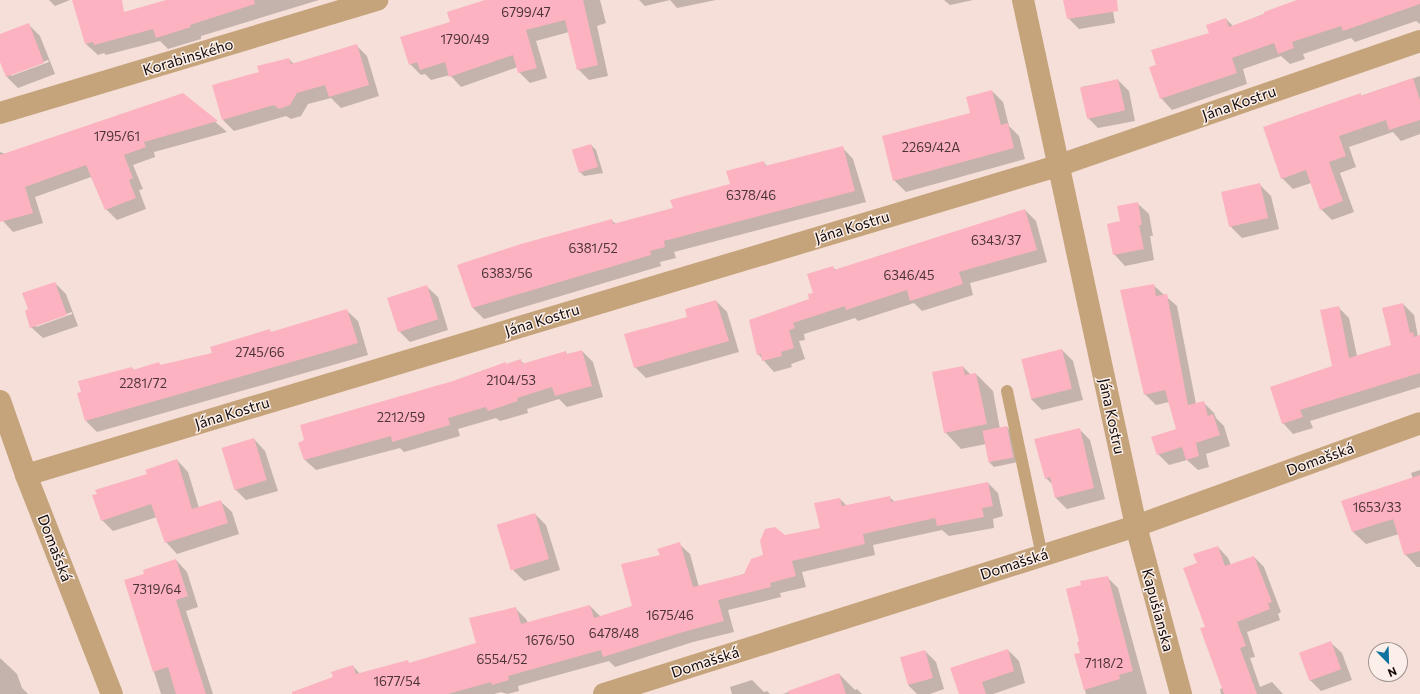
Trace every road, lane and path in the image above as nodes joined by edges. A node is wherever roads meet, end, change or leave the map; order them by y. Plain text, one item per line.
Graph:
1 (376, 0) edge
2 (1023, 0) edge
3 (1420, 41) edge
4 (0, 113) edge
5 (1058, 166) junction
6 (1007, 391) dead end
7 (0, 402) edge
8 (1420, 423) edge
9 (26, 475) junction
10 (1136, 526) junction
11 (1042, 555) junction
12 (112, 694) edge
13 (604, 694) edge
14 (1181, 694) edge

1 - 4 street, Korabinského
2 - 5 street, Jána Kostru
3 - 5 street, Jána Kostru
5 - 9 street, Jána Kostru
5 - 10 street, Jána Kostru
6 - 11 lane
7 - 9 street, Domašská
8 - 10 street, Domašská
9 - 12 street, Domašská
10 - 11 street, Domašská
10 - 14 street, Kapušianska
11 - 13 street, Domašská

